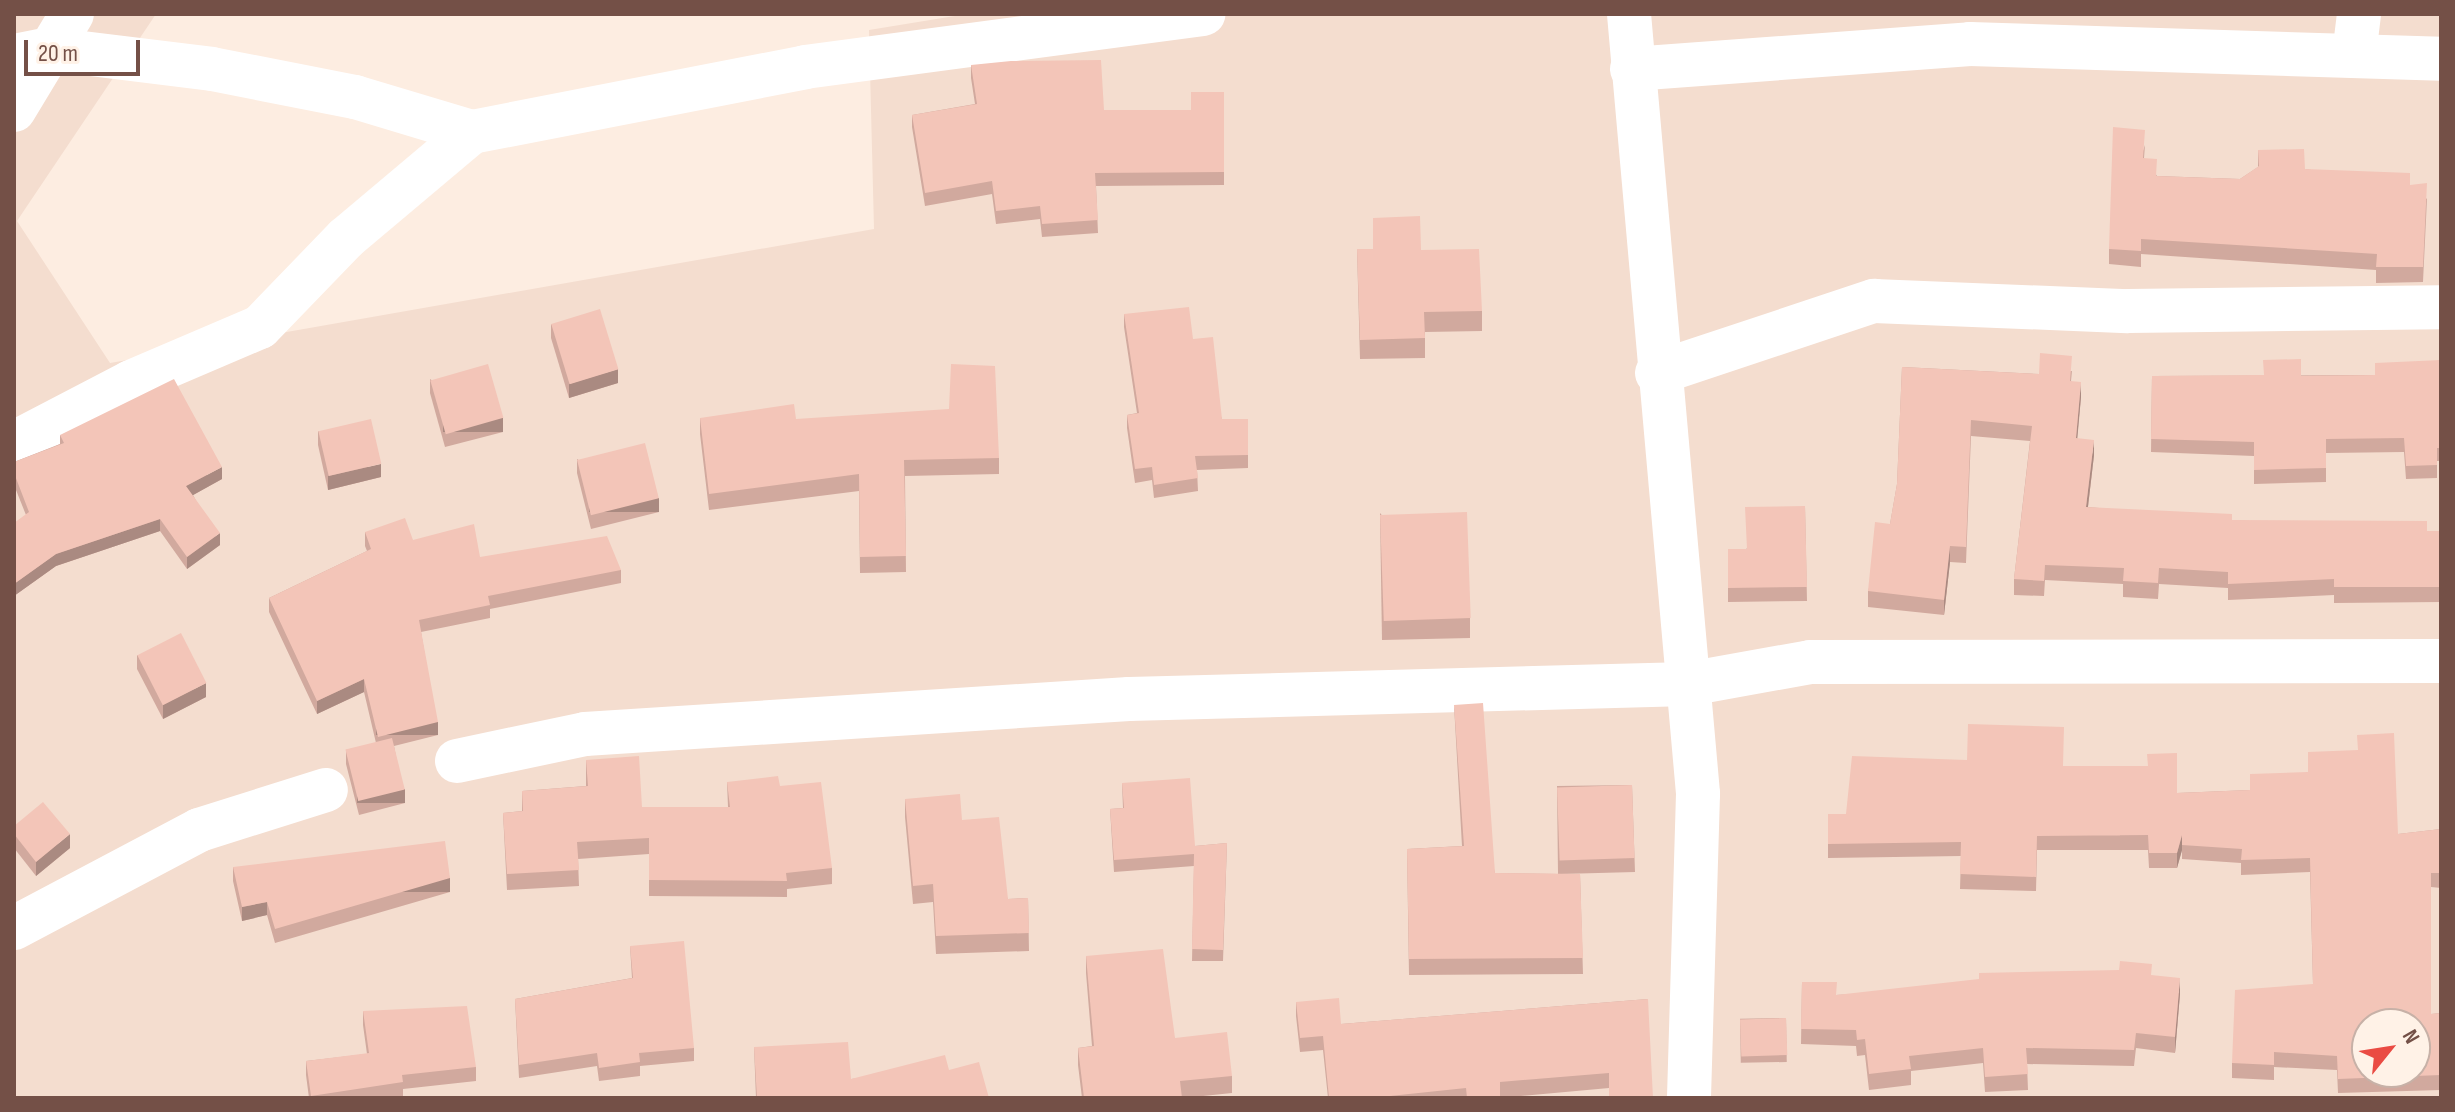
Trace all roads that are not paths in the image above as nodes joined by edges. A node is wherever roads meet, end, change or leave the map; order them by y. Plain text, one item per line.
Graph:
1 (1203, 14) edge
2 (1629, 14) edge
3 (2356, 35) edge
4 (45, 40) edge
5 (2441, 59) edge
6 (1632, 69) junction
7 (14, 110) edge
8 (472, 132) junction
9 (2441, 307) edge
10 (1657, 373) junction
11 (14, 443) edge
12 (2441, 661) edge
13 (1688, 684) junction
14 (457, 761) dead end
15 (326, 790) dead end
16 (14, 928) edge
17 (1689, 1098) edge

1 - 8 street
2 - 6 street
3 - 5 street
3 - 6 street
4 - 7 street
4 - 8 street
6 - 10 street
8 - 11 street
9 - 10 street
10 - 13 street
12 - 13 street
13 - 14 street
13 - 17 street
15 - 16 street

